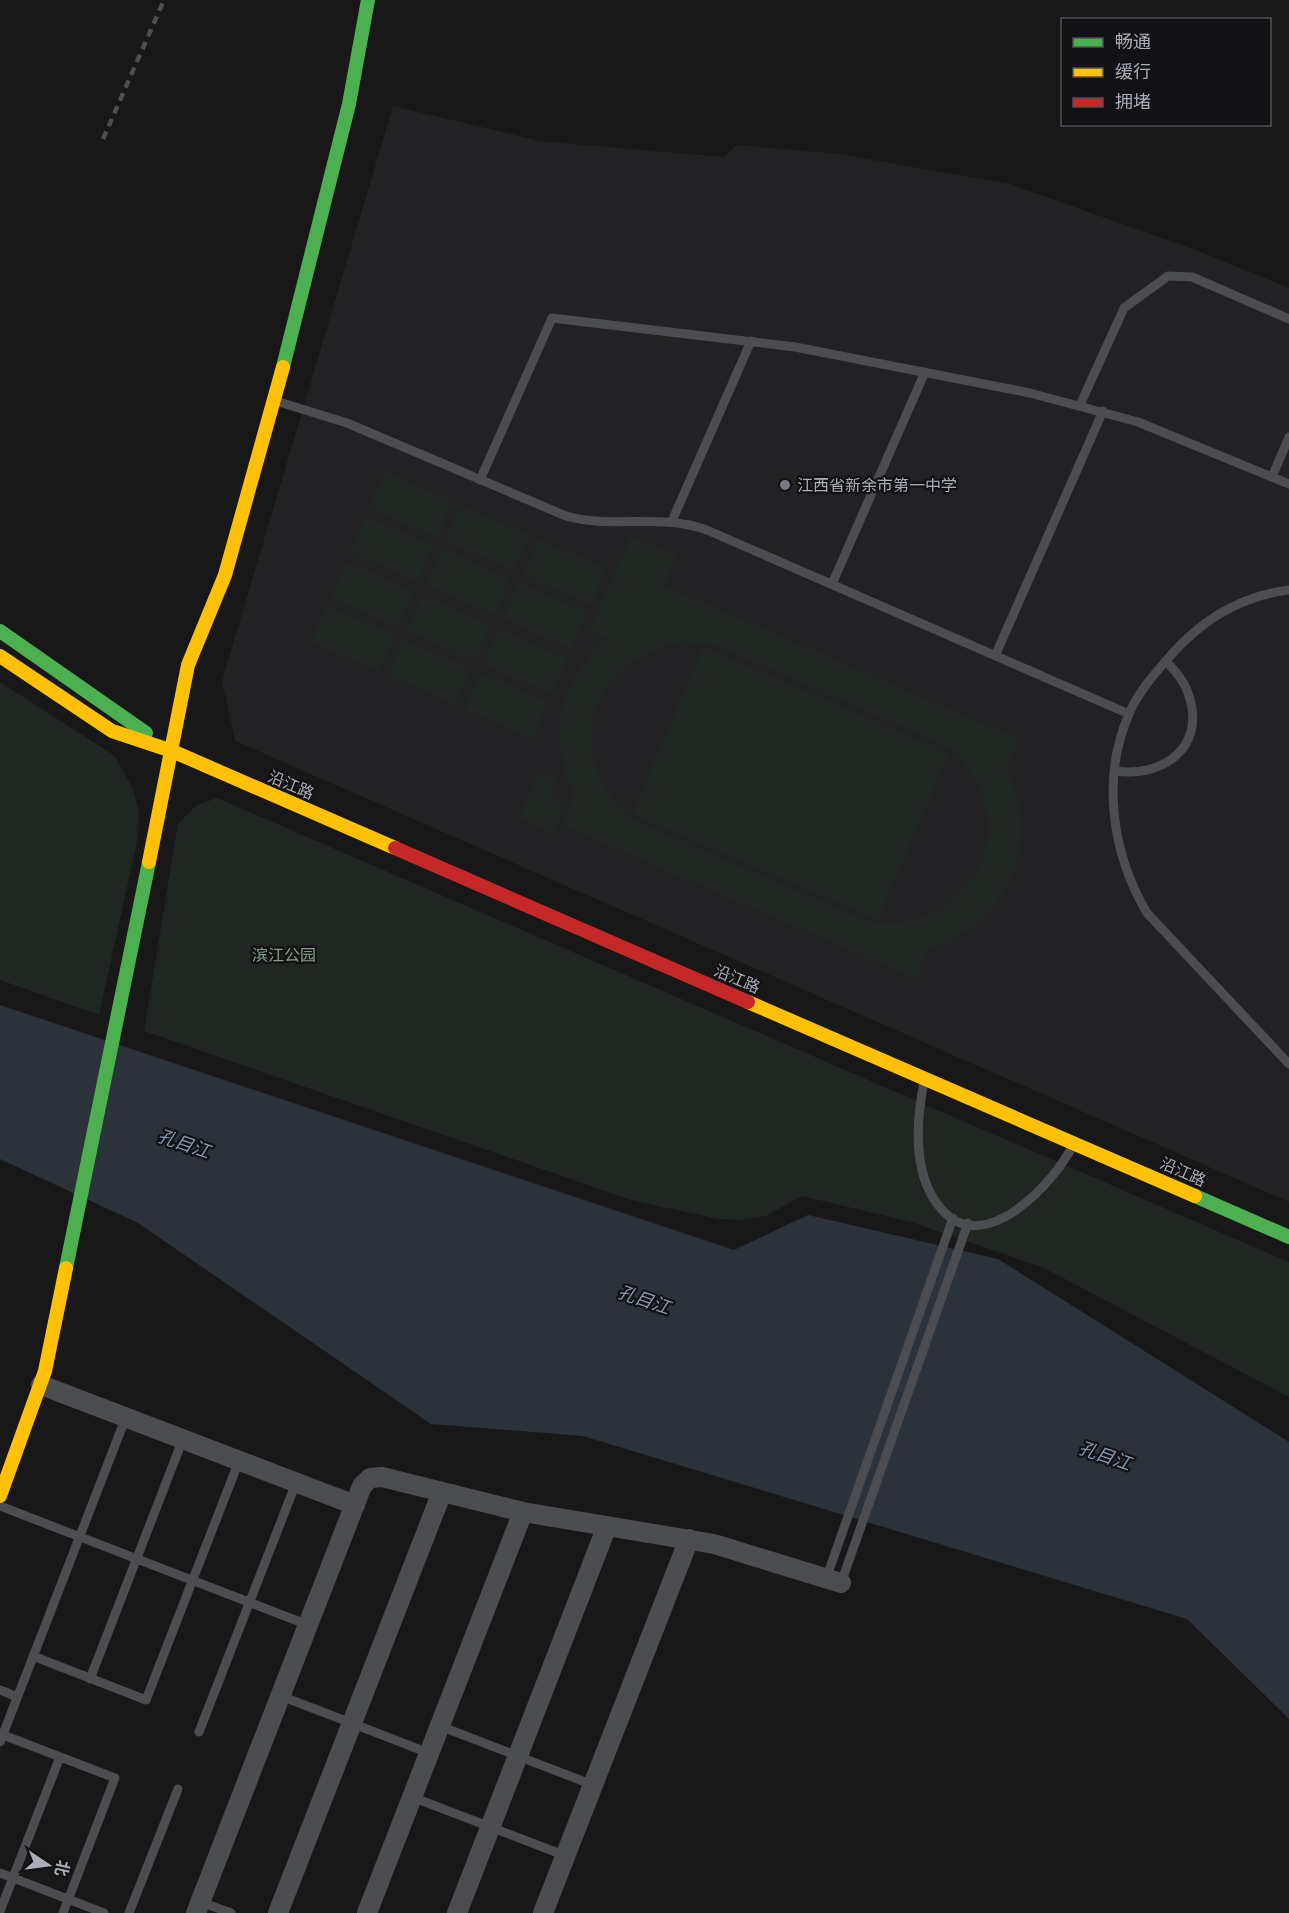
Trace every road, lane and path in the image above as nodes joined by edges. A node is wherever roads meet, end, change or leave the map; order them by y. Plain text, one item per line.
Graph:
1 (368, 0) edge
2 (1289, 319) edge
3 (751, 341) junction
4 (925, 372) junction
5 (274, 400) junction
6 (1080, 405) junction
7 (1103, 411) junction
8 (1289, 437) edge
9 (1272, 477) junction
10 (480, 480) junction
11 (1289, 484) edge
12 (672, 521) junction
13 (1289, 579) edge
14 (832, 584) junction
15 (1287, 590) edge
16 (0, 631) edge
17 (0, 656) edge
18 (995, 656) junction
19 (1166, 661) junction
20 (1129, 714) junction
21 (172, 751) junction
22 (1115, 771) junction
23 (1289, 1064) edge
24 (925, 1078) junction
25 (1074, 1143) junction
26 (953, 1218) junction
27 (968, 1223) junction
28 (1289, 1237) edge
29 (41, 1385) junction
30 (126, 1417) junction
31 (183, 1439) junction
32 (239, 1461) junction
33 (296, 1483) junction
34 (442, 1492) junction
35 (0, 1496) edge
36 (355, 1505) junction
37 (0, 1506) edge
38 (523, 1512) junction
39 (607, 1526) junction
40 (80, 1537) junction
41 (689, 1539) junction
42 (137, 1559) junction
43 (192, 1580) junction
44 (834, 1581) junction
45 (250, 1602) junction
46 (308, 1624) junction
47 (33, 1656) junction
48 (90, 1678) junction
49 (0, 1690) edge
50 (280, 1696) junction
51 (18, 1697) junction
52 (352, 1723) junction
53 (440, 1726) junction
54 (200, 1732) dead end
55 (1, 1738) edge
56 (429, 1753) junction
57 (518, 1756) junction
58 (60, 1757) junction
59 (593, 1785) junction
60 (178, 1789) dead end
61 (412, 1797) junction
62 (490, 1827) junction
63 (566, 1856) junction
64 (0, 1873) edge
65 (13, 1878) junction
66 (68, 1899) junction
67 (198, 1907) edge
68 (0, 1911) edge
69 (63, 1913) edge
70 (104, 1913) edge
71 (129, 1913) edge
72 (231, 1913) edge
73 (278, 1913) edge
74 (367, 1913) edge
75 (457, 1913) edge
76 (543, 1913) edge

1 - 5 street
2 - 6 lane
3 - 4 lane
3 - 10 lane
3 - 12 lane
4 - 6 lane
4 - 14 lane
5 - 10 lane
5 - 21 street
6 - 7 lane
7 - 9 lane
7 - 18 lane
8 - 9 lane
9 - 11 lane
10 - 12 lane
12 - 14 lane
13 - 15 lane
14 - 18 lane
15 - 19 lane
16 - 21 street, 沿江路
17 - 21 street, 沿江路
18 - 20 lane
19 - 20 lane
19 - 22 lane
20 - 22 lane
21 - 24 street, 沿江路
21 - 29 street
22 - 23 lane
24 - 25 street, 沿江路
24 - 26 lane
25 - 27 lane
25 - 28 street, 沿江路
26 - 27 lane
26 - 44 lane
27 - 44 lane
29 - 30 street
29 - 35 street
30 - 31 street
30 - 40 lane
31 - 32 street
31 - 42 lane
32 - 33 street
32 - 43 lane
33 - 36 street
33 - 45 lane
34 - 36 street
34 - 38 street
34 - 52 street
36 - 46 street
37 - 40 lane
38 - 39 street
38 - 53 street
39 - 41 street
39 - 57 street
40 - 42 lane
40 - 47 lane
41 - 44 street
41 - 59 street
42 - 43 lane
42 - 48 lane
43 - 45 lane
43 - 48 lane
45 - 46 lane
45 - 54 lane
46 - 50 street
47 - 48 lane
47 - 51 lane
49 - 51 lane
50 - 52 lane
50 - 67 street
51 - 55 lane
52 - 56 lane
52 - 73 street
53 - 56 street
53 - 57 lane
55 - 58 lane
56 - 61 street
57 - 59 lane
57 - 62 street
58 - 65 lane
58 - 66 lane
59 - 63 street
60 - 71 lane
61 - 62 lane
61 - 74 street
62 - 63 lane
62 - 75 street
63 - 76 street
64 - 65 lane
65 - 66 lane
65 - 68 lane
66 - 69 lane
66 - 70 lane
67 - 72 lane

